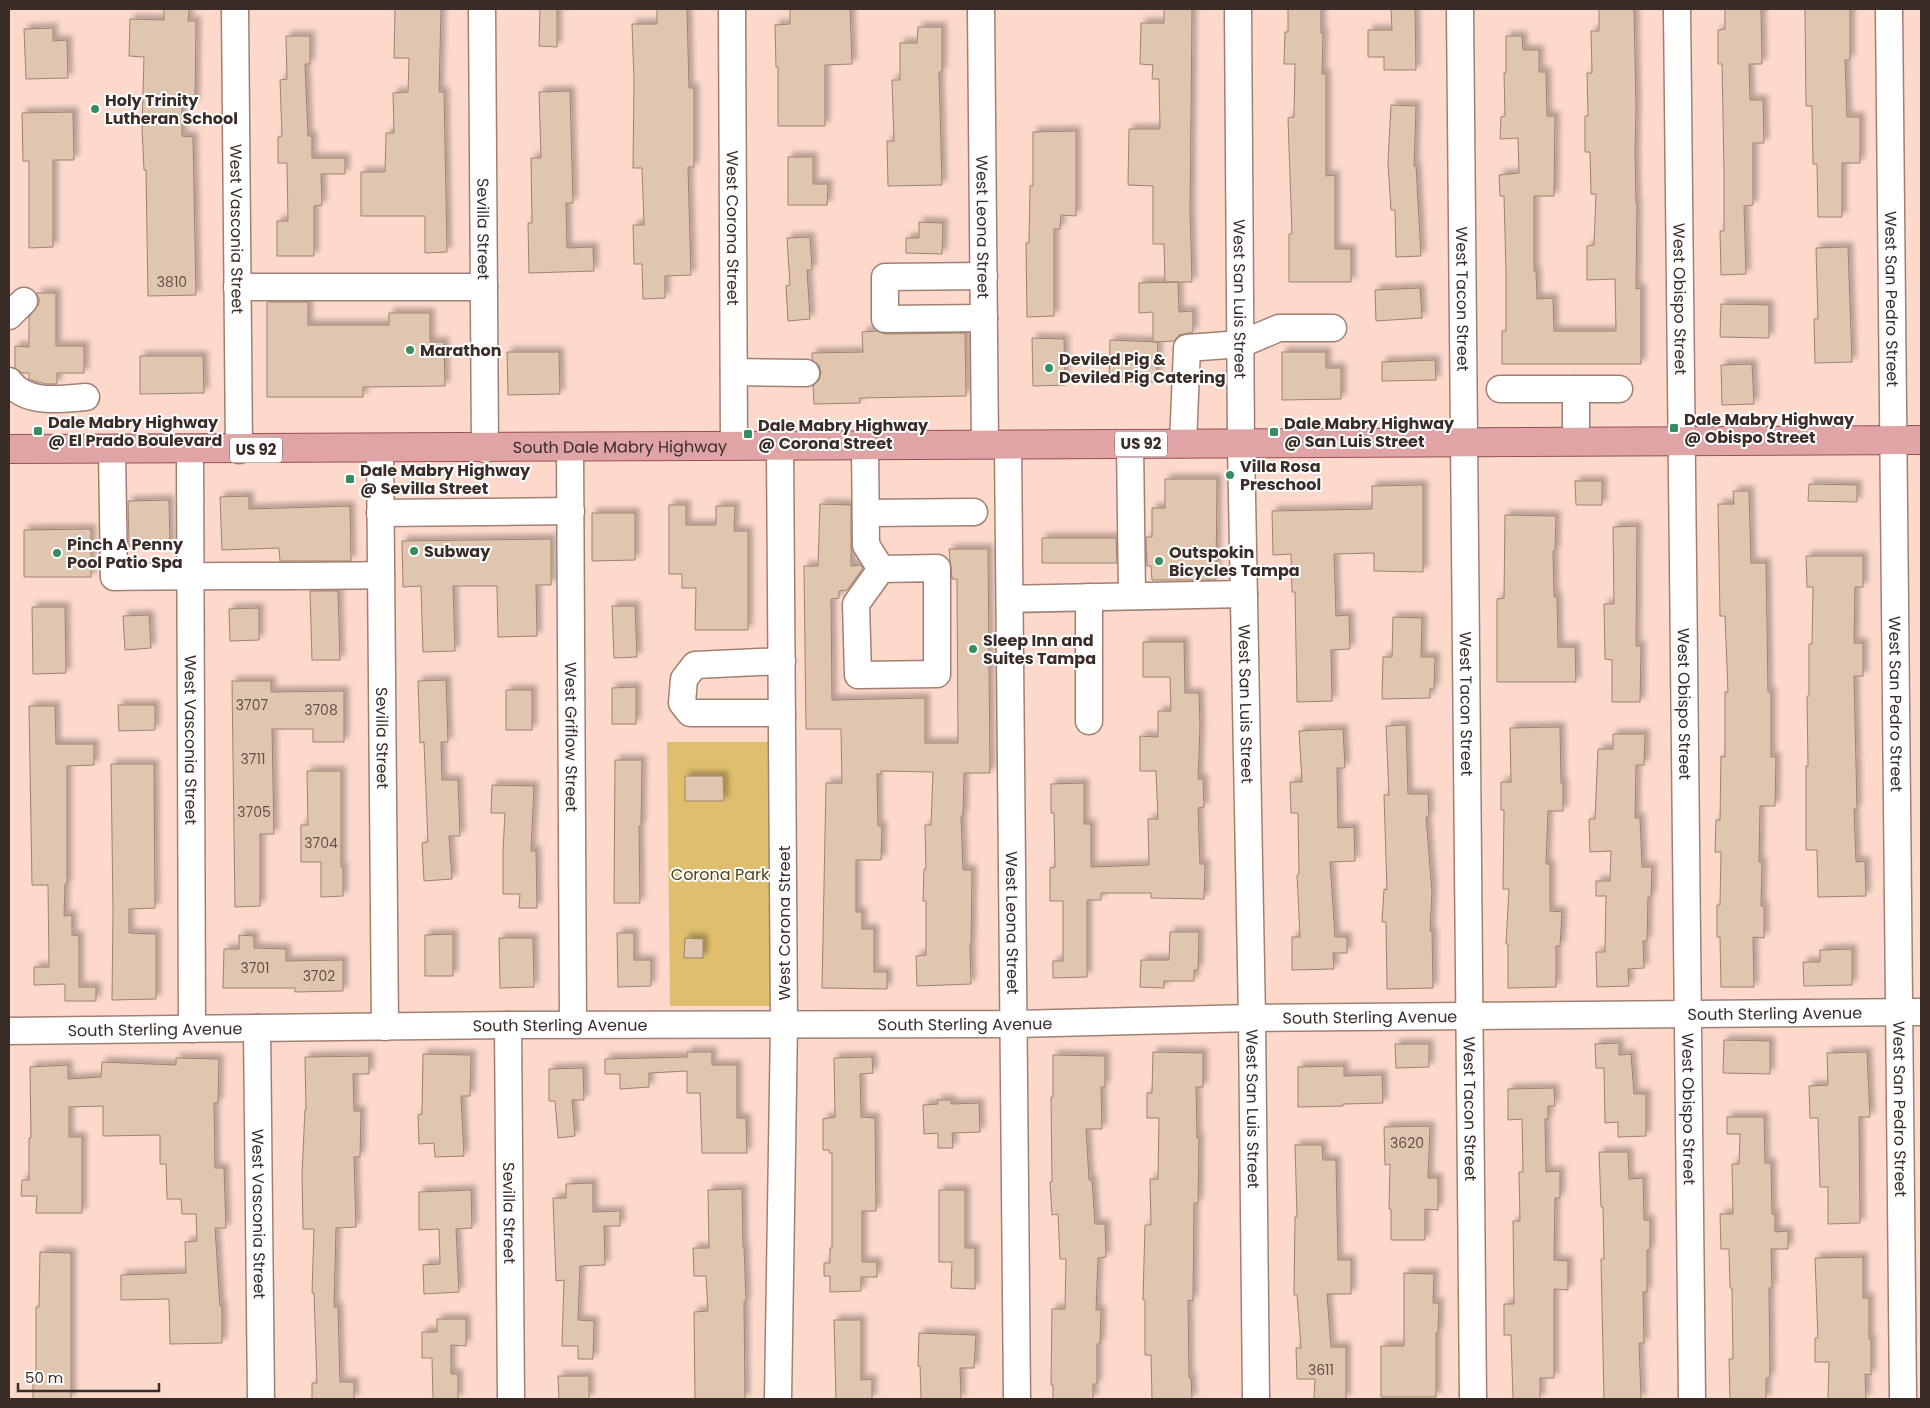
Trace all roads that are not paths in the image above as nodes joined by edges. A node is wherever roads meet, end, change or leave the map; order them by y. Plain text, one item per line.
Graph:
1 (235, 9) edge
2 (482, 9) edge
3 (732, 9) edge
4 (981, 9) edge
5 (1238, 9) edge
6 (1460, 9) edge
7 (1677, 9) edge
8 (1890, 9) edge
9 (984, 276) junction
10 (237, 287) junction
11 (484, 287) junction
12 (984, 318) junction
13 (1333, 328) dead end
14 (1240, 344) junction
15 (734, 372) junction
16 (806, 373) dead end
17 (9, 381) edge
18 (1500, 389) dead end
19 (1576, 389) junction
20 (1619, 389) dead end
21 (86, 397) dead end
22 (1921, 440) edge
23 (1682, 441) junction
24 (1892, 441) junction
25 (1465, 442) junction
26 (1576, 442) junction
27 (1130, 444) junction
28 (1183, 444) junction
29 (1241, 444) junction
30 (997, 445) junction
31 (734, 446) junction
32 (780, 446) junction
33 (865, 446) junction
34 (486, 448) junction
35 (570, 448) junction
36 (9, 449) edge
37 (380, 449) junction
38 (112, 450) junction
39 (190, 450) junction
40 (239, 450) junction
41 (571, 511) junction
42 (380, 512) junction
43 (974, 512) dead end
44 (866, 513) junction
45 (881, 569) junction
46 (381, 575) junction
47 (189, 576) junction
48 (1244, 594) junction
49 (1132, 596) junction
50 (1089, 597) junction
51 (1010, 599) junction
52 (782, 661) junction
53 (782, 714) junction
54 (1089, 721) dead end
55 (1910, 1013) edge
56 (1688, 1015) junction
57 (1469, 1016) junction
58 (1252, 1018) junction
59 (573, 1024) junction
60 (784, 1024) junction
61 (1014, 1024) junction
62 (508, 1025) junction
63 (385, 1027) junction
64 (258, 1028) junction
65 (192, 1029) junction
66 (9, 1031) edge
67 (261, 1399) edge
68 (511, 1399) edge
69 (778, 1399) edge
70 (1017, 1399) edge
71 (1256, 1399) edge
72 (1473, 1399) edge
73 (1692, 1399) edge
74 (1903, 1399) edge

1 - 10 street, West Vasconia Street
2 - 11 street, Sevilla Street
3 - 15 street, West Corona Street
4 - 9 street, West Leona Street
5 - 14 street, West San Luis Street
6 - 25 street, West Tacon Street
7 - 23 street, West Obispo Street
8 - 24 street, West San Pedro Street
9 - 12 street, West Leona Street
9 - 12 street
10 - 11 street
10 - 40 street, West Vasconia Street
11 - 34 street, Sevilla Street
12 - 30 street, West Leona Street
13 - 14 street
14 - 28 street
14 - 29 street, West San Luis Street
15 - 16 street
15 - 31 street, West Corona Street
17 - 21 street
18 - 19 street
19 - 20 street
19 - 26 street
22 - 24 main road, South Dale Mabry Highway / US 92
23 - 24 main road, South Dale Mabry Highway / US 92
23 - 26 main road, South Dale Mabry Highway / US 92
23 - 56 street, West Obispo Street
24 - 55 street, West San Pedro Street
25 - 26 main road, South Dale Mabry Highway / US 92
25 - 29 main road, South Dale Mabry Highway / US 92
25 - 57 street, West Tacon Street
27 - 28 main road, South Dale Mabry Highway / US 92
27 - 30 main road, South Dale Mabry Highway / US 92
27 - 49 street
28 - 29 main road, South Dale Mabry Highway / US 92
29 - 48 street, West San Luis Street
30 - 33 main road, South Dale Mabry Highway / US 92
30 - 51 street, West Leona Street
31 - 32 main road, South Dale Mabry Highway / US 92
31 - 35 main road, South Dale Mabry Highway / US 92
32 - 33 main road, South Dale Mabry Highway / US 92
32 - 52 street, West Corona Street
33 - 44 street
34 - 35 main road, South Dale Mabry Highway / US 92
34 - 37 main road, South Dale Mabry Highway / US 92
35 - 41 street, West Griflow Street
36 - 38 main road, South Dale Mabry Highway / US 92
37 - 40 main road, South Dale Mabry Highway / US 92
37 - 42 street, Sevilla Street
38 - 39 main road, South Dale Mabry Highway / US 92
38 - 47 street
39 - 40 main road, South Dale Mabry Highway / US 92
39 - 47 street, West Vasconia Street
41 - 42 street
41 - 59 street, West Griflow Street
42 - 46 street, Sevilla Street
43 - 44 street
44 - 45 street
45 - 45 street
46 - 47 street
46 - 63 street, Sevilla Street
47 - 65 street, West Vasconia Street
48 - 49 street
48 - 58 street, West San Luis Street
49 - 50 street
50 - 51 street
50 - 54 street
51 - 61 street, West Leona Street
52 - 53 street, West Corona Street
52 - 53 street
53 - 60 street, West Corona Street
55 - 56 street, South Sterling Avenue
55 - 74 street, West San Pedro Street
56 - 57 street, South Sterling Avenue
56 - 73 street, West Obispo Street
57 - 58 street, South Sterling Avenue
57 - 72 street, West Tacon Street
58 - 61 street, South Sterling Avenue
58 - 71 street, West San Luis Street
59 - 60 street, South Sterling Avenue
59 - 62 street, South Sterling Avenue
60 - 61 street, South Sterling Avenue
60 - 69 street, West Corona Street
61 - 70 street, West Leona Street
62 - 63 street, South Sterling Avenue
62 - 68 street, Sevilla Street
63 - 64 street, South Sterling Avenue
64 - 65 street, South Sterling Avenue
64 - 67 street, West Vasconia Street
65 - 66 street, South Sterling Avenue

